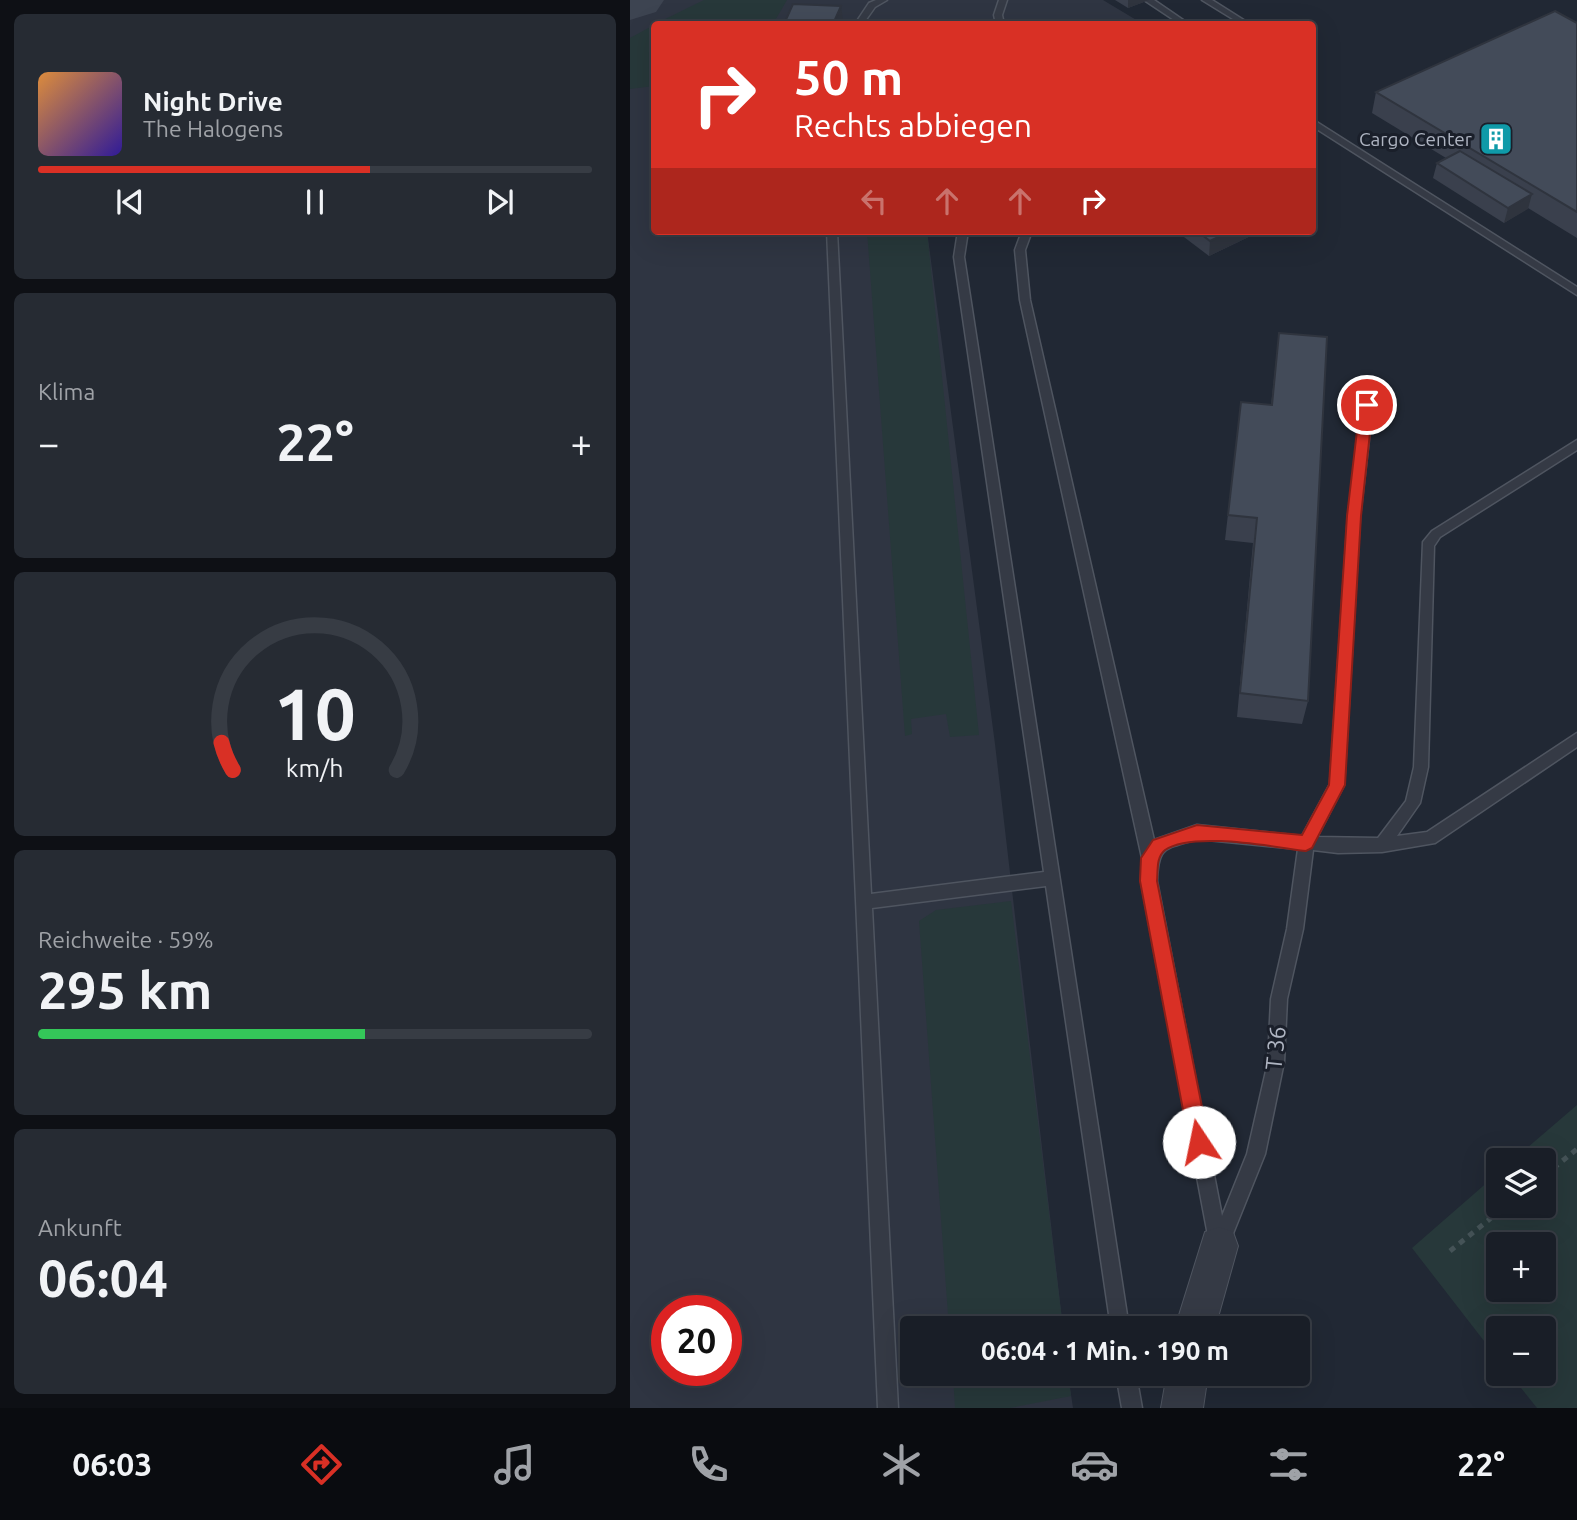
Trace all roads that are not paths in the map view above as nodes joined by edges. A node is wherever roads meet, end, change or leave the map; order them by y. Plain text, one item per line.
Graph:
1 (883, 0) edge
2 (991, 0) edge
3 (1003, 0) edge
4 (1148, 0) edge
5 (1206, 0) edge
6 (999, 20) edge
7 (861, 21) edge
8 (1180, 21) edge
9 (1241, 21) edge
10 (1316, 125) edge
11 (832, 235) edge
12 (962, 235) edge
13 (1026, 235) edge
14 (1577, 292) edge
15 (1367, 405) dead end
16 (1577, 444) edge
17 (1577, 739) edge
18 (1306, 843) junction
19 (1382, 845) junction
20 (1150, 858) junction
21 (1052, 878) junction
22 (864, 902) junction
23 (1219, 1246) junction
24 (1118, 1316) edge
25 (1199, 1316) edge
26 (1128, 1386) edge
27 (1186, 1386) edge
28 (888, 1408) edge
29 (1132, 1408) edge
30 (1182, 1408) edge

1 - 7 lane
2 - 6 lane
3 - 6 lane
4 - 8 lane
5 - 9 lane
10 - 14 lane
11 - 22 lane
12 - 21 lane
13 - 20 lane
15 - 18 lane
16 - 19 lane
17 - 19 lane
18 - 19 lane
18 - 20 lane
18 - 23 lane, T 36
20 - 23 lane
21 - 22 lane
21 - 24 lane
22 - 28 lane
23 - 25 street
26 - 29 lane
27 - 30 street

